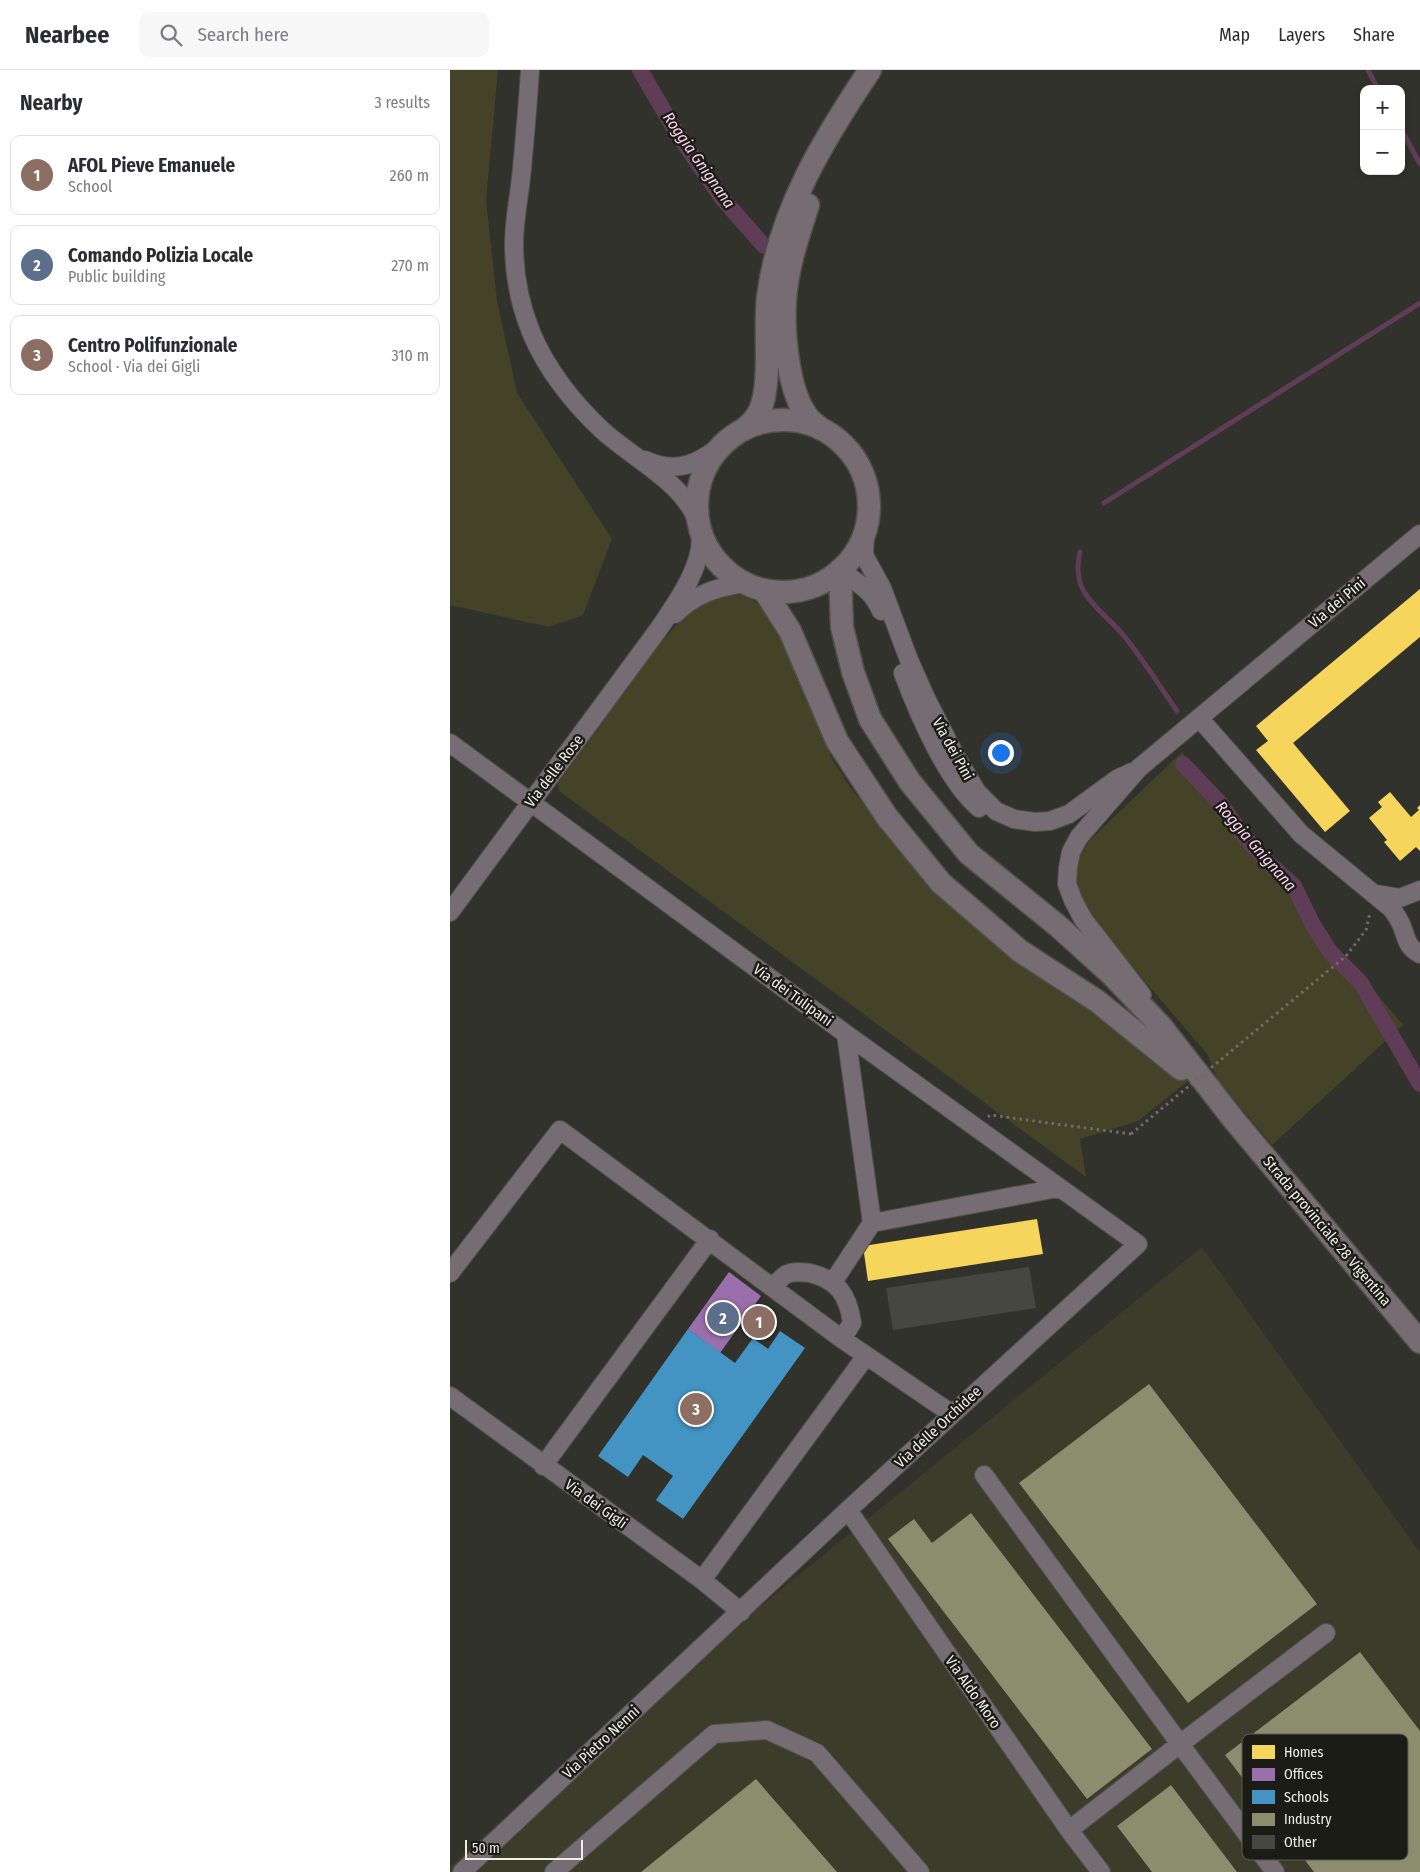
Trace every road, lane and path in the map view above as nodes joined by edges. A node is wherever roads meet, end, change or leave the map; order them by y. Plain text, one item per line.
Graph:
1 (530, 70) edge
2 (870, 70) edge
3 (851, 98) junction
4 (821, 429) junction
5 (734, 437) junction
6 (626, 451) junction
7 (700, 531) junction
8 (864, 532) junction
9 (1420, 534) edge
10 (840, 570) junction
11 (754, 587) junction
12 (658, 630) junction
13 (1200, 719) junction
14 (450, 743) edge
15 (1140, 768) junction
16 (531, 802) junction
17 (1091, 821) junction
18 (1420, 890) edge
19 (1373, 894) junction
20 (450, 912) edge
21 (1420, 954) edge
22 (1160, 1025) junction
23 (846, 1034) junction
24 (1234, 1120) junction
25 (980, 1131) junction
26 (1058, 1188) junction
27 (872, 1223) junction
28 (710, 1239) junction
29 (1138, 1244) joint
30 (450, 1273) edge
31 (832, 1282) junction
32 (773, 1288) junction
33 (842, 1339) junction
34 (1420, 1342) edge
35 (866, 1356) junction
36 (450, 1396) edge
37 (952, 1414) junction
38 (543, 1466) junction
39 (984, 1475) dead end
40 (848, 1510) junction
41 (702, 1580) junction
42 (741, 1612) junction
43 (1326, 1632) dead end
44 (1180, 1744) junction
45 (1242, 1828) edge
46 (1069, 1830) junction
47 (1266, 1860) edge
48 (462, 1872) edge
49 (554, 1872) edge
50 (920, 1872) edge
51 (1101, 1872) edge
52 (1275, 1872) edge

1 - 6 street
2 - 3 main road
3 - 4 main road
3 - 5 main road
4 - 5 main road
4 - 8 main road
5 - 6 street
5 - 7 main road
6 - 7 street
7 - 11 main road
7 - 12 street, Via delle Rose
8 - 10 main road
8 - 15 street, Via dei Pini
9 - 13 street, Via dei Pini
10 - 11 main road
10 - 17 street, Via dei Pini
10 - 22 main road
11 - 12 street, Via delle Rose
11 - 24 main road
12 - 16 street, Via delle Rose
13 - 15 street, Via dei Pini
13 - 19 street
14 - 16 street, Via dei Tulipani
15 - 17 street, Via dei Pini
16 - 20 street, Via delle Rose
16 - 23 street, Via dei Tulipani
17 - 22 street, Via dei Pini
18 - 19 street
19 - 21 street
19 - 25 path, bridge
22 - 24 main road
23 - 25 street, Via dei Tulipani
23 - 27 street
24 - 34 main road, Strada provinciale 28 Vigentina
25 - 26 street, Via dei Tulipani
26 - 27 street
26 - 29 street, Via dei Tulipani
27 - 31 street
28 - 30 street
28 - 32 street
28 - 38 street
29 - 37 street, Via delle Orchidee
31 - 32 street
31 - 33 street
32 - 33 street
33 - 35 street
35 - 37 street
35 - 41 street
36 - 38 street, Via dei Gigli
37 - 40 street, Via delle Orchidee
38 - 41 street, Via dei Gigli
39 - 44 street
40 - 42 street, Via delle Orchidee
40 - 46 street, Via Aldo Moro
41 - 42 street, Via dei Gigli
42 - 48 street, Via Pietro Nenni
43 - 44 street
44 - 45 street
44 - 46 street
46 - 51 street, Via Aldo Moro
47 - 52 street
49 - 50 street

